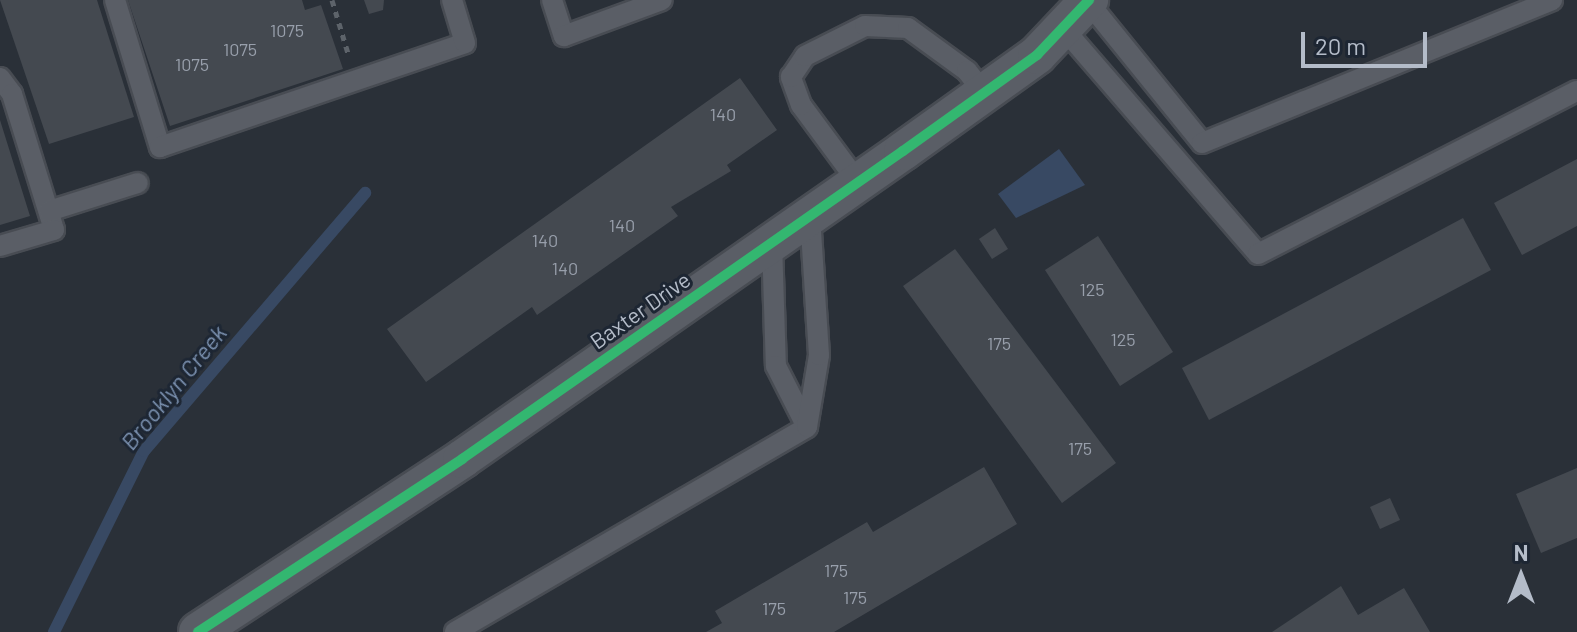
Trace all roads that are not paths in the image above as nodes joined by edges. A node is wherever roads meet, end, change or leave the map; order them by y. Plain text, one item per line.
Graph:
1 (115, 0) edge
2 (452, 0) edge
3 (552, 0) edge
4 (662, 0) edge
5 (1552, 0) edge
6 (1080, 10) edge
7 (0, 78) edge
8 (1577, 91) edge
9 (984, 93) junction
10 (1202, 143) junction
11 (1174, 157) junction
12 (858, 182) junction
13 (138, 183) dead end
14 (49, 211) junction
15 (810, 216) junction
16 (772, 242) junction
17 (0, 246) edge
18 (807, 427) junction
19 (198, 632) edge
20 (455, 632) edge

1 - 2 lane
3 - 4 lane
5 - 10 lane
6 - 9 street, Baxter Drive
6 - 10 lane
6 - 11 lane
7 - 14 lane
8 - 11 lane
9 - 12 street, Baxter Drive
9 - 12 lane
10 - 11 lane
12 - 15 street, Baxter Drive
13 - 14 lane
14 - 17 lane
15 - 16 street, Baxter Drive
15 - 18 lane
16 - 18 lane
16 - 19 street, Baxter Drive
18 - 20 lane

